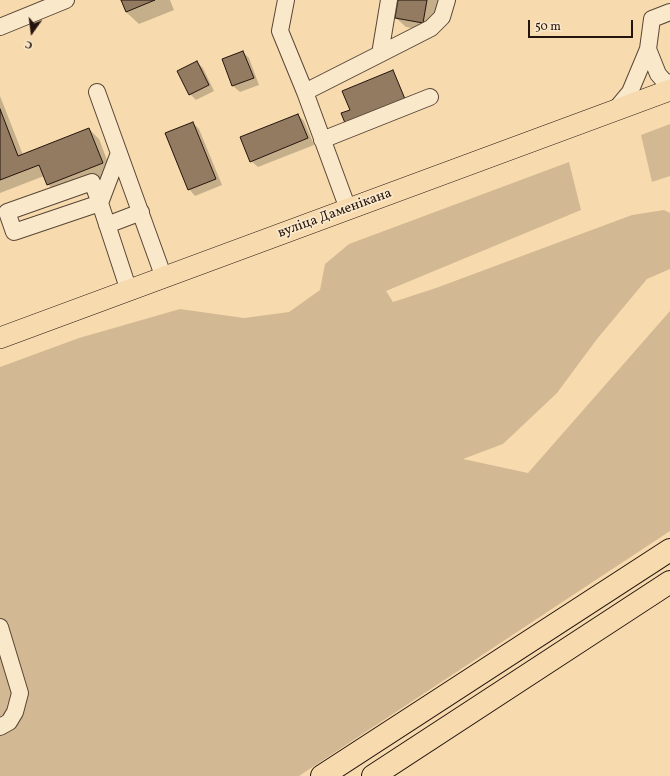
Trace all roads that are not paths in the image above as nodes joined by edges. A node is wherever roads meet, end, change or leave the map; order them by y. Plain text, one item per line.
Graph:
1 (66, 0) edge
2 (286, 0) edge
3 (389, 0) edge
4 (447, 0) edge
5 (670, 12) edge
6 (0, 27) edge
7 (648, 49) junction
8 (380, 54) junction
9 (670, 83) edge
10 (670, 90) edge
11 (97, 92) dead end
12 (305, 92) junction
13 (430, 97) dead end
14 (616, 110) junction
15 (322, 140) junction
16 (119, 153) junction
17 (100, 203) junction
18 (348, 209) junction
19 (141, 212) junction
20 (107, 225) junction
21 (164, 278) junction
22 (128, 291) junction
23 (0, 338) edge
24 (670, 550) edge
25 (670, 582) edge
26 (0, 628) edge
27 (0, 727) edge
28 (322, 776) edge
29 (373, 776) edge

1 - 6 lane
2 - 12 lane
3 - 8 lane
4 - 8 lane
5 - 7 lane
7 - 9 lane
7 - 14 lane
8 - 12 lane
10 - 14 main road, вуліца Даменікана
11 - 16 lane
12 - 15 lane
13 - 15 lane
14 - 18 main road, вуліца Даменікана
15 - 18 lane
16 - 17 lane
16 - 19 lane
17 - 17 lane
17 - 20 lane
18 - 21 main road, вуліца Даменікана
19 - 20 lane
19 - 21 lane
20 - 22 lane
21 - 22 main road, вуліца Даменікана
22 - 23 main road, вуліца Даменікана
24 - 28 highway
25 - 29 highway
26 - 27 lane

